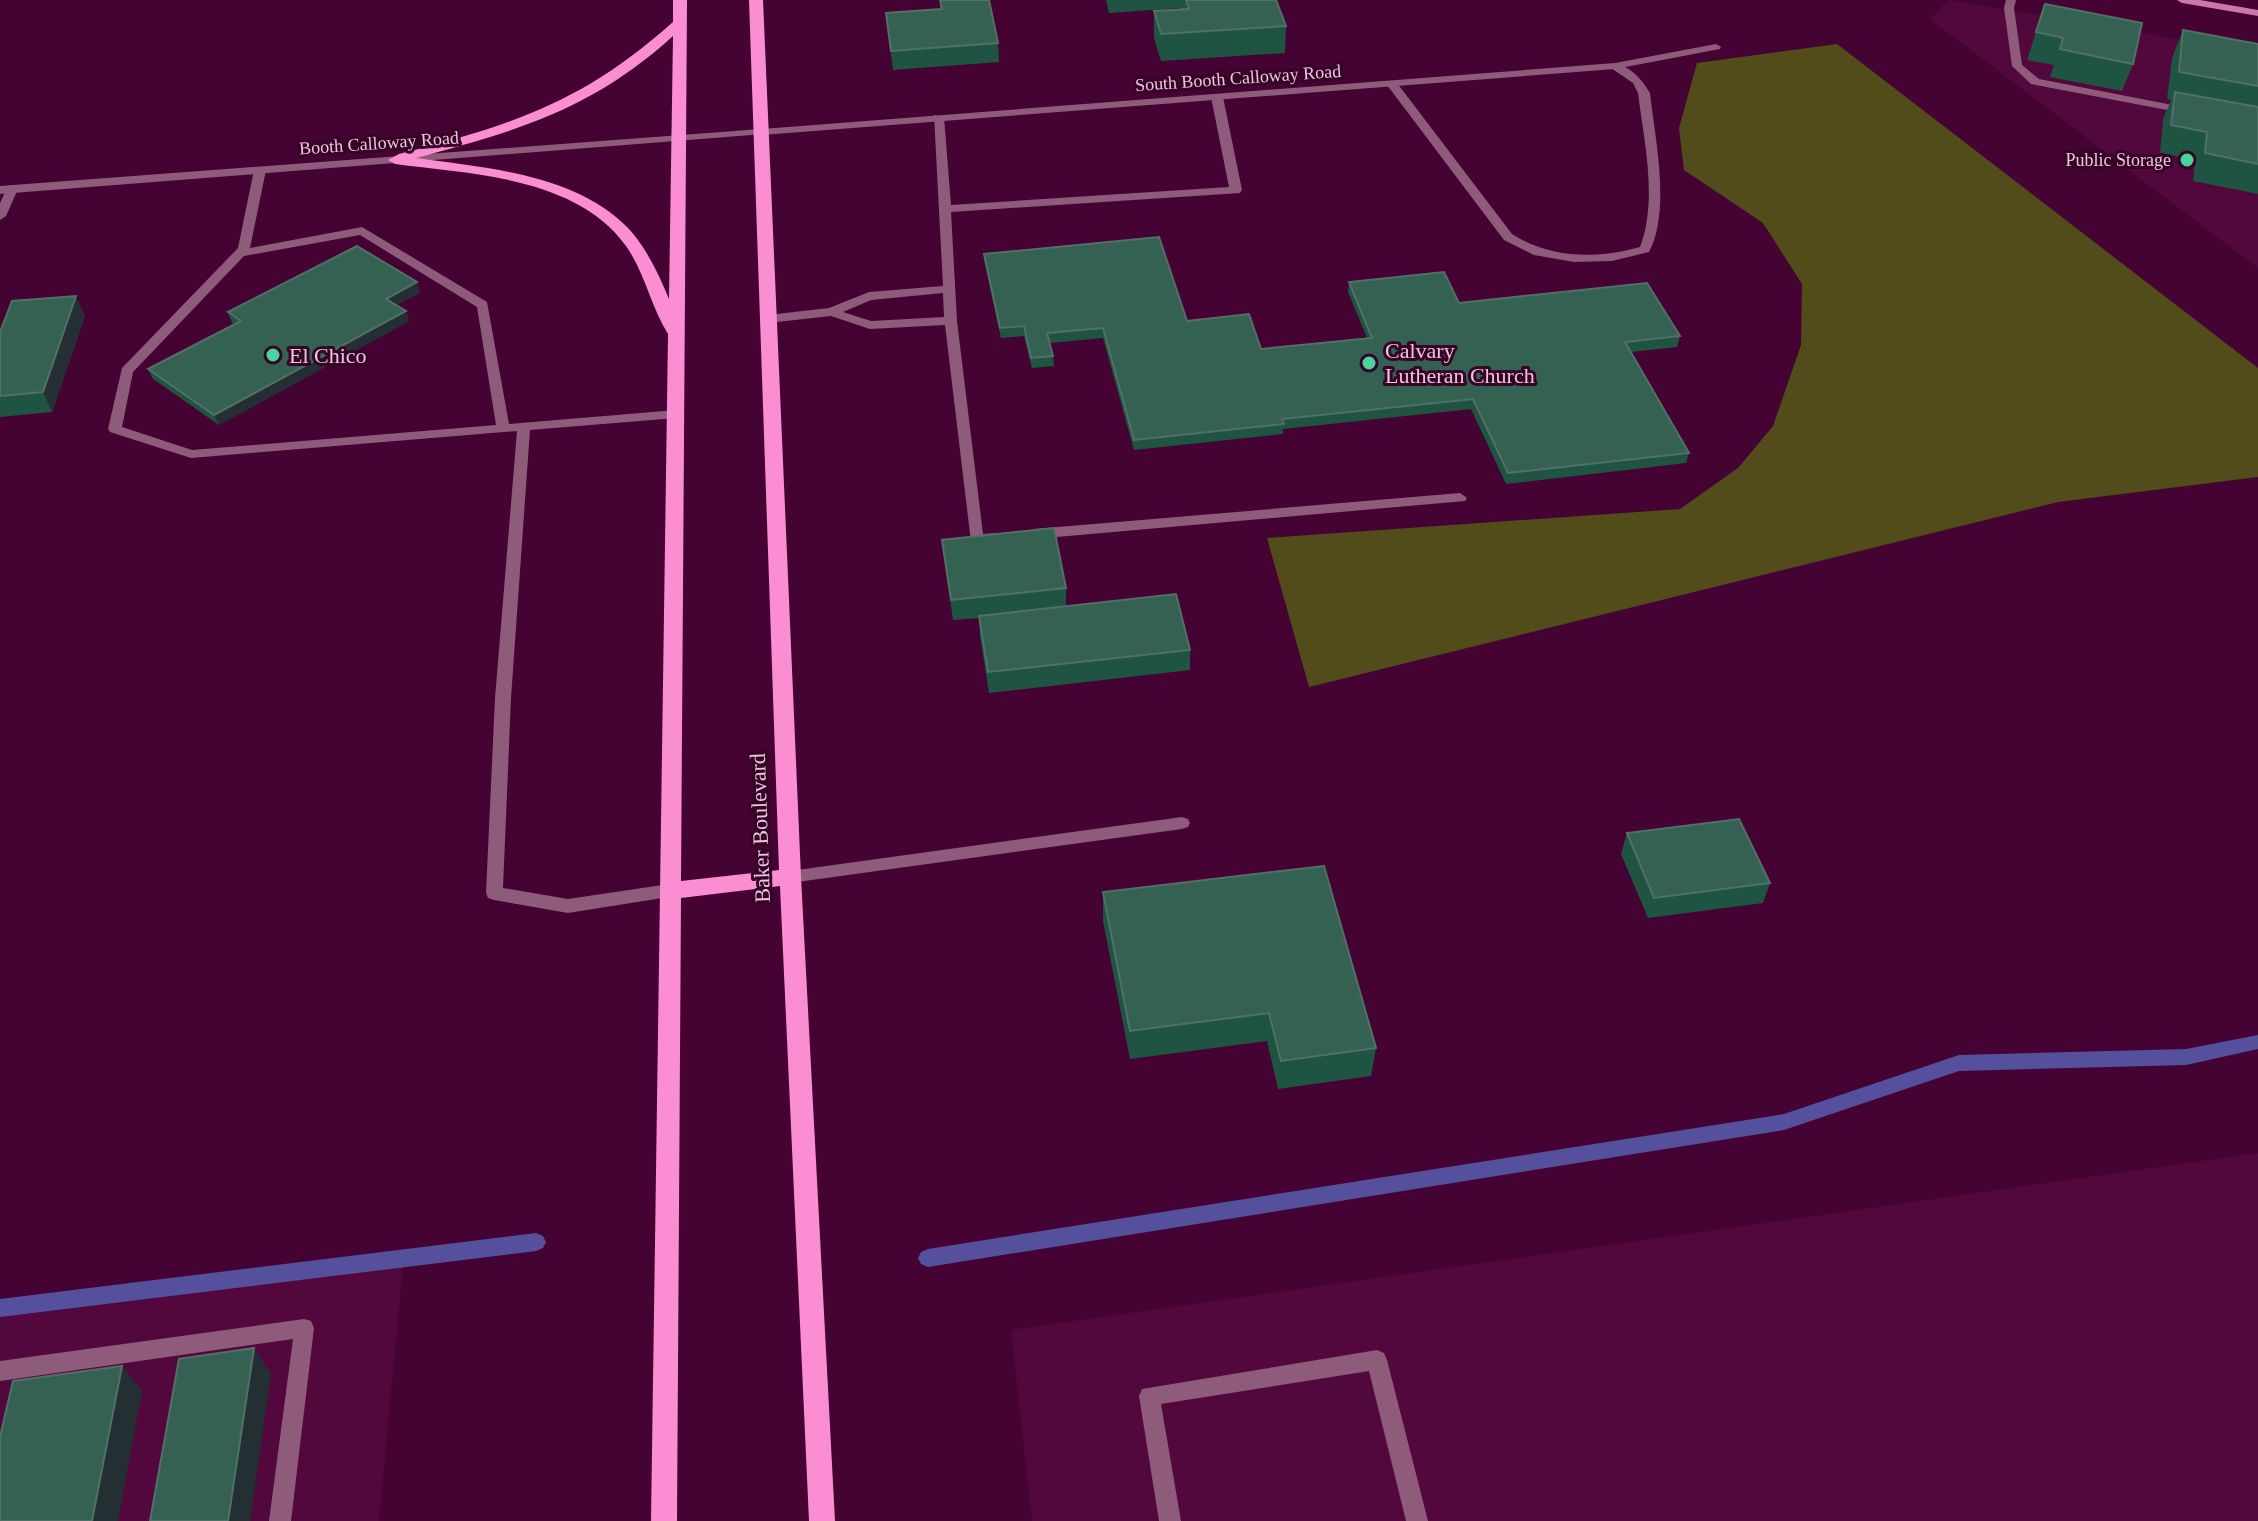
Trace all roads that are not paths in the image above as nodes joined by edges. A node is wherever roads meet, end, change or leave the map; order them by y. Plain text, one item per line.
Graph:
1 (680, 0) edge
2 (756, 0) edge
3 (2011, 0) edge
4 (2182, 0) edge
5 (2258, 13) edge
6 (680, 23) junction
7 (1716, 47) dead end
8 (1615, 66) junction
9 (1393, 85) junction
10 (1217, 97) junction
11 (2199, 113) edge
12 (938, 117) junction
13 (761, 132) junction
14 (680, 138) junction
15 (395, 160) junction
16 (260, 170) junction
17 (6, 189) edge
18 (945, 209) junction
19 (0, 216) edge
20 (241, 253) junction
21 (949, 289) junction
22 (832, 312) junction
23 (768, 319) junction
24 (951, 321) junction
25 (678, 338) junction
26 (676, 414) junction
27 (524, 426) junction
28 (503, 428) junction
29 (1460, 498) dead end
30 (1023, 535) edge
31 (1007, 536) edge
32 (1182, 823) dead end
33 (790, 877) junction
34 (669, 891) junction
35 (0, 1371) edge
36 (280, 1521) edge
37 (664, 1521) edge
38 (822, 1521) edge
39 (1170, 1521) edge
40 (1417, 1521) edge

1 - 6 main road
2 - 13 main road, Baker Boulevard
3 - 11 street
4 - 5 main road
6 - 14 main road
6 - 15 main road
7 - 8 street, South Booth Calloway Road
8 - 9 street, South Booth Calloway Road
8 - 9 street
9 - 10 street, South Booth Calloway Road
10 - 12 street, South Booth Calloway Road
10 - 18 street
12 - 13 street, South Booth Calloway Road
12 - 18 street
13 - 14 street, Booth Calloway Road
13 - 23 main road, Baker Boulevard
14 - 15 street, Booth Calloway Road
14 - 25 main road
15 - 16 street, Booth Calloway Road
15 - 25 main road
16 - 17 street, Booth Calloway Road
16 - 20 street
17 - 19 street
18 - 21 street
20 - 28 street
20 - 28 street
21 - 22 street
21 - 24 street
22 - 23 street
22 - 24 street
23 - 33 main road, Baker Boulevard
24 - 31 street
25 - 26 main road
26 - 27 street
26 - 34 main road
27 - 28 street
27 - 34 street
29 - 30 street
32 - 33 street
33 - 34 main road
33 - 38 main road, Baker Boulevard
34 - 37 main road
35 - 36 street
39 - 40 street

